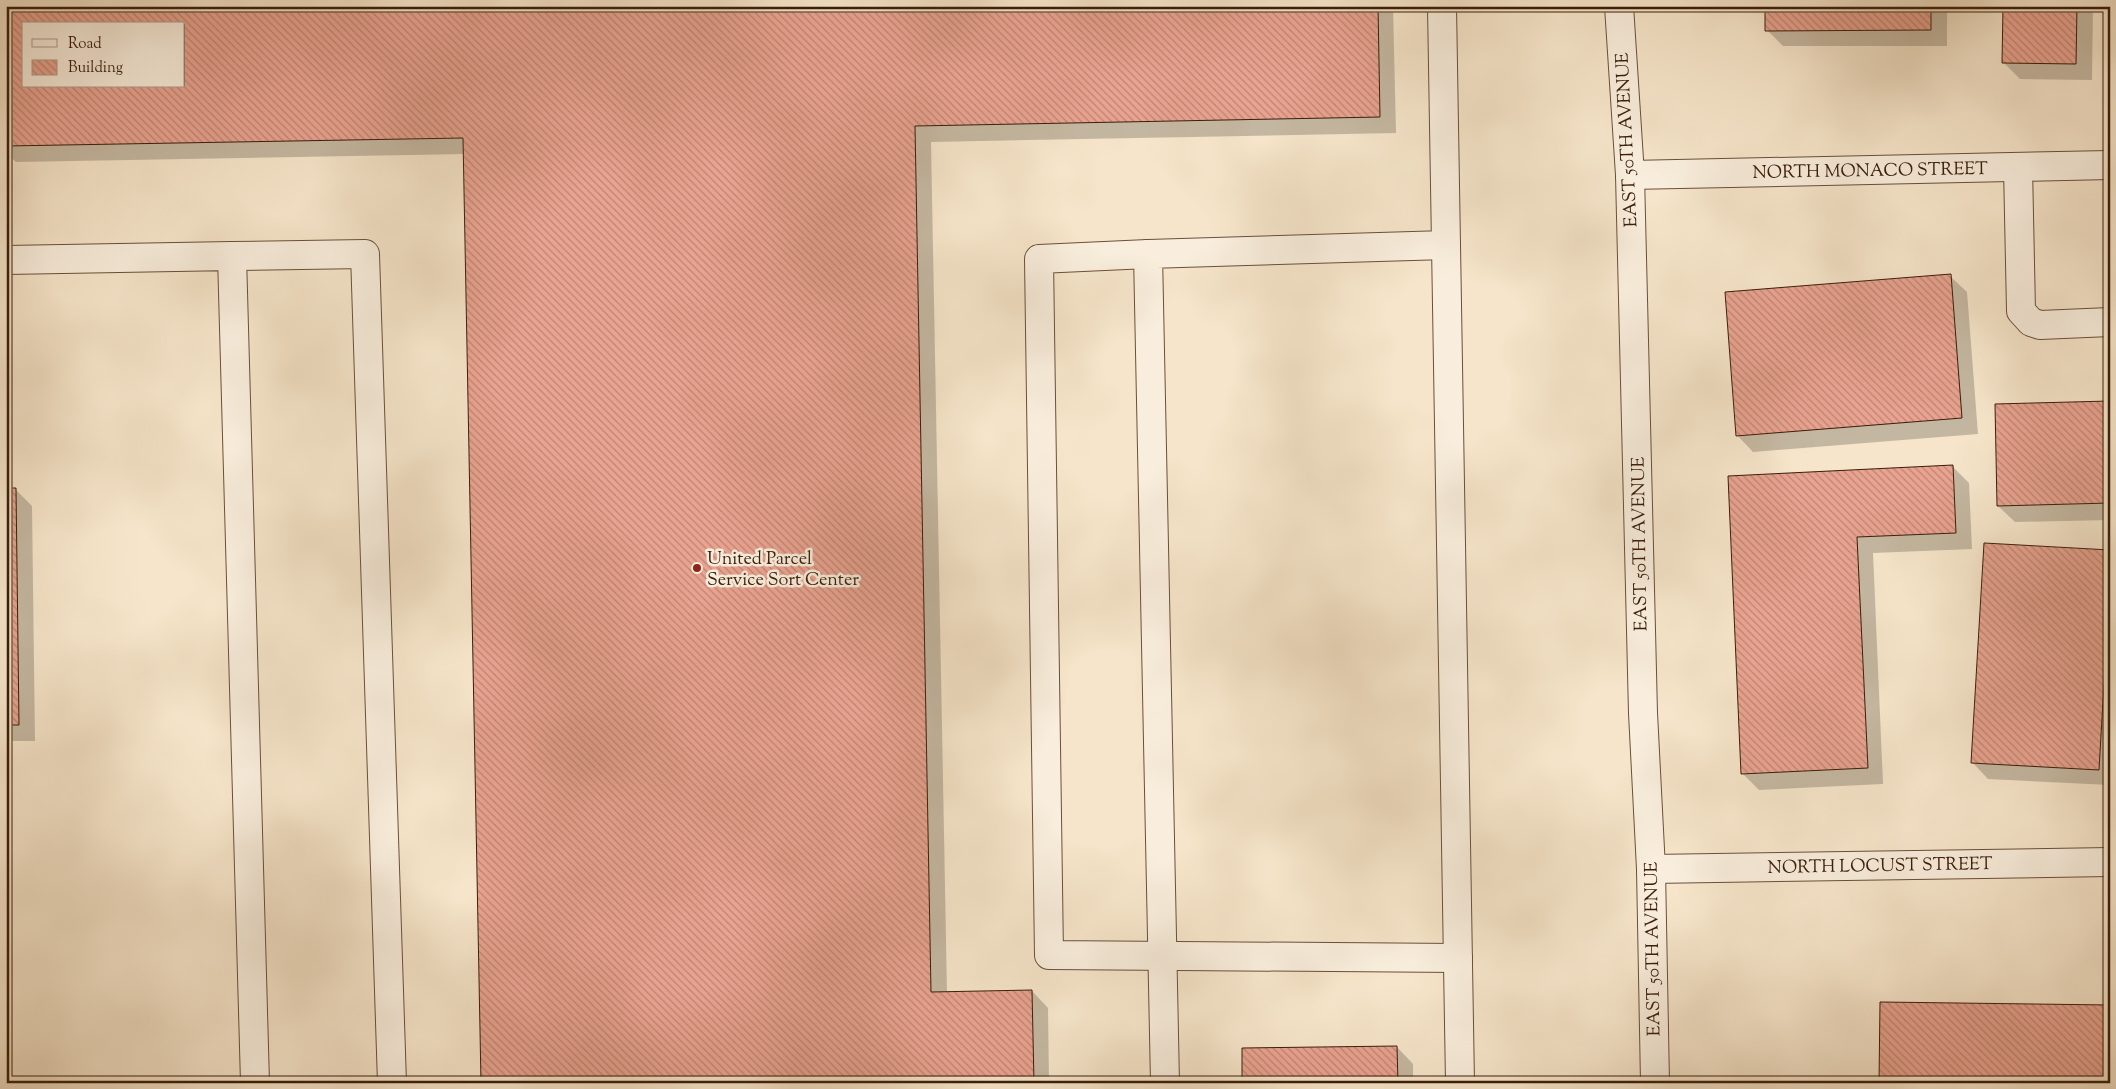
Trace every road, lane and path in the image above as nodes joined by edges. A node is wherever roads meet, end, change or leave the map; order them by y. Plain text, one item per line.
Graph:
1 (1442, 6) edge
2 (1619, 6) edge
3 (2110, 165) edge
4 (2018, 167) junction
5 (1630, 176) junction
6 (1446, 245) junction
7 (1148, 254) junction
8 (232, 256) junction
9 (6, 260) edge
10 (2110, 322) edge
11 (2110, 862) edge
12 (1650, 869) junction
13 (1162, 956) junction
14 (1458, 958) junction
15 (255, 1083) edge
16 (392, 1083) edge
17 (1165, 1083) edge
18 (1460, 1083) edge
19 (1655, 1083) edge

1 - 6 street
2 - 5 street, EAST 50TH AVENUE
3 - 4 street, NORTH MONACO STREET
4 - 5 street, NORTH MONACO STREET
4 - 10 street
5 - 12 street, EAST 50TH AVENUE
6 - 7 street
6 - 14 street
7 - 13 street
7 - 13 street
8 - 9 street
8 - 15 street
8 - 16 street
11 - 12 street, NORTH LOCUST STREET
12 - 19 street, EAST 50TH AVENUE
13 - 14 street
13 - 17 street
14 - 18 street

